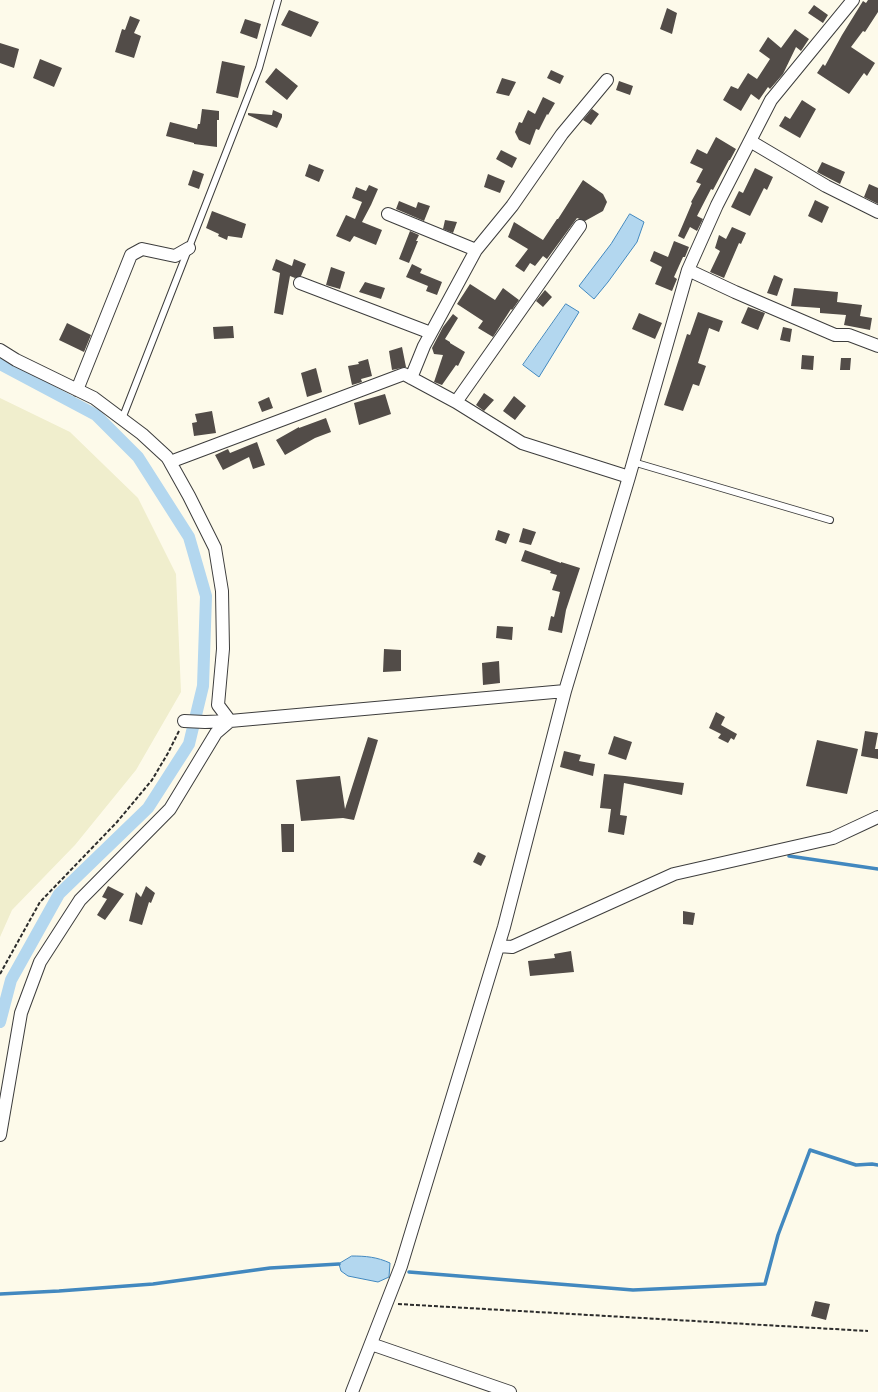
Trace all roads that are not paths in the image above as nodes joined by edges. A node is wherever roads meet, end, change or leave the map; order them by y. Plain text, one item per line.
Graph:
1 (278, 0) edge
2 (853, 0) edge
3 (607, 80) dead end
4 (750, 141) junction
5 (878, 212) edge
6 (388, 214) dead end
7 (580, 226) dead end
8 (189, 248) junction
9 (476, 250) junction
10 (688, 270) junction
11 (300, 283) dead end
12 (431, 333) junction
13 (878, 346) edge
14 (0, 350) edge
15 (411, 378) junction
16 (77, 390) junction
17 (456, 402) junction
18 (122, 419) junction
19 (170, 462) junction
20 (633, 462) junction
21 (629, 477) junction
22 (830, 520) dead end
23 (565, 691) junction
24 (184, 721) road end
25 (230, 721) junction
26 (878, 817) edge
27 (498, 946) junction
28 (0, 1136) edge
29 (371, 1344) junction
30 (352, 1392) edge
31 (510, 1392) edge

1 - 8 lane
2 - 4 street
3 - 9 street
4 - 5 street
4 - 10 street
6 - 9 street
7 - 17 street
8 - 16 street
8 - 18 lane
9 - 12 street
10 - 13 street
10 - 20 street
11 - 12 street
12 - 15 street
14 - 16 street
15 - 17 street
15 - 19 street
16 - 18 street
17 - 21 street
18 - 19 street
19 - 25 street
20 - 21 street
20 - 22 lane
21 - 23 street
23 - 25 street
23 - 27 street
24 - 25 street
25 - 28 street
26 - 27 street
27 - 29 street
29 - 30 street
29 - 31 street

